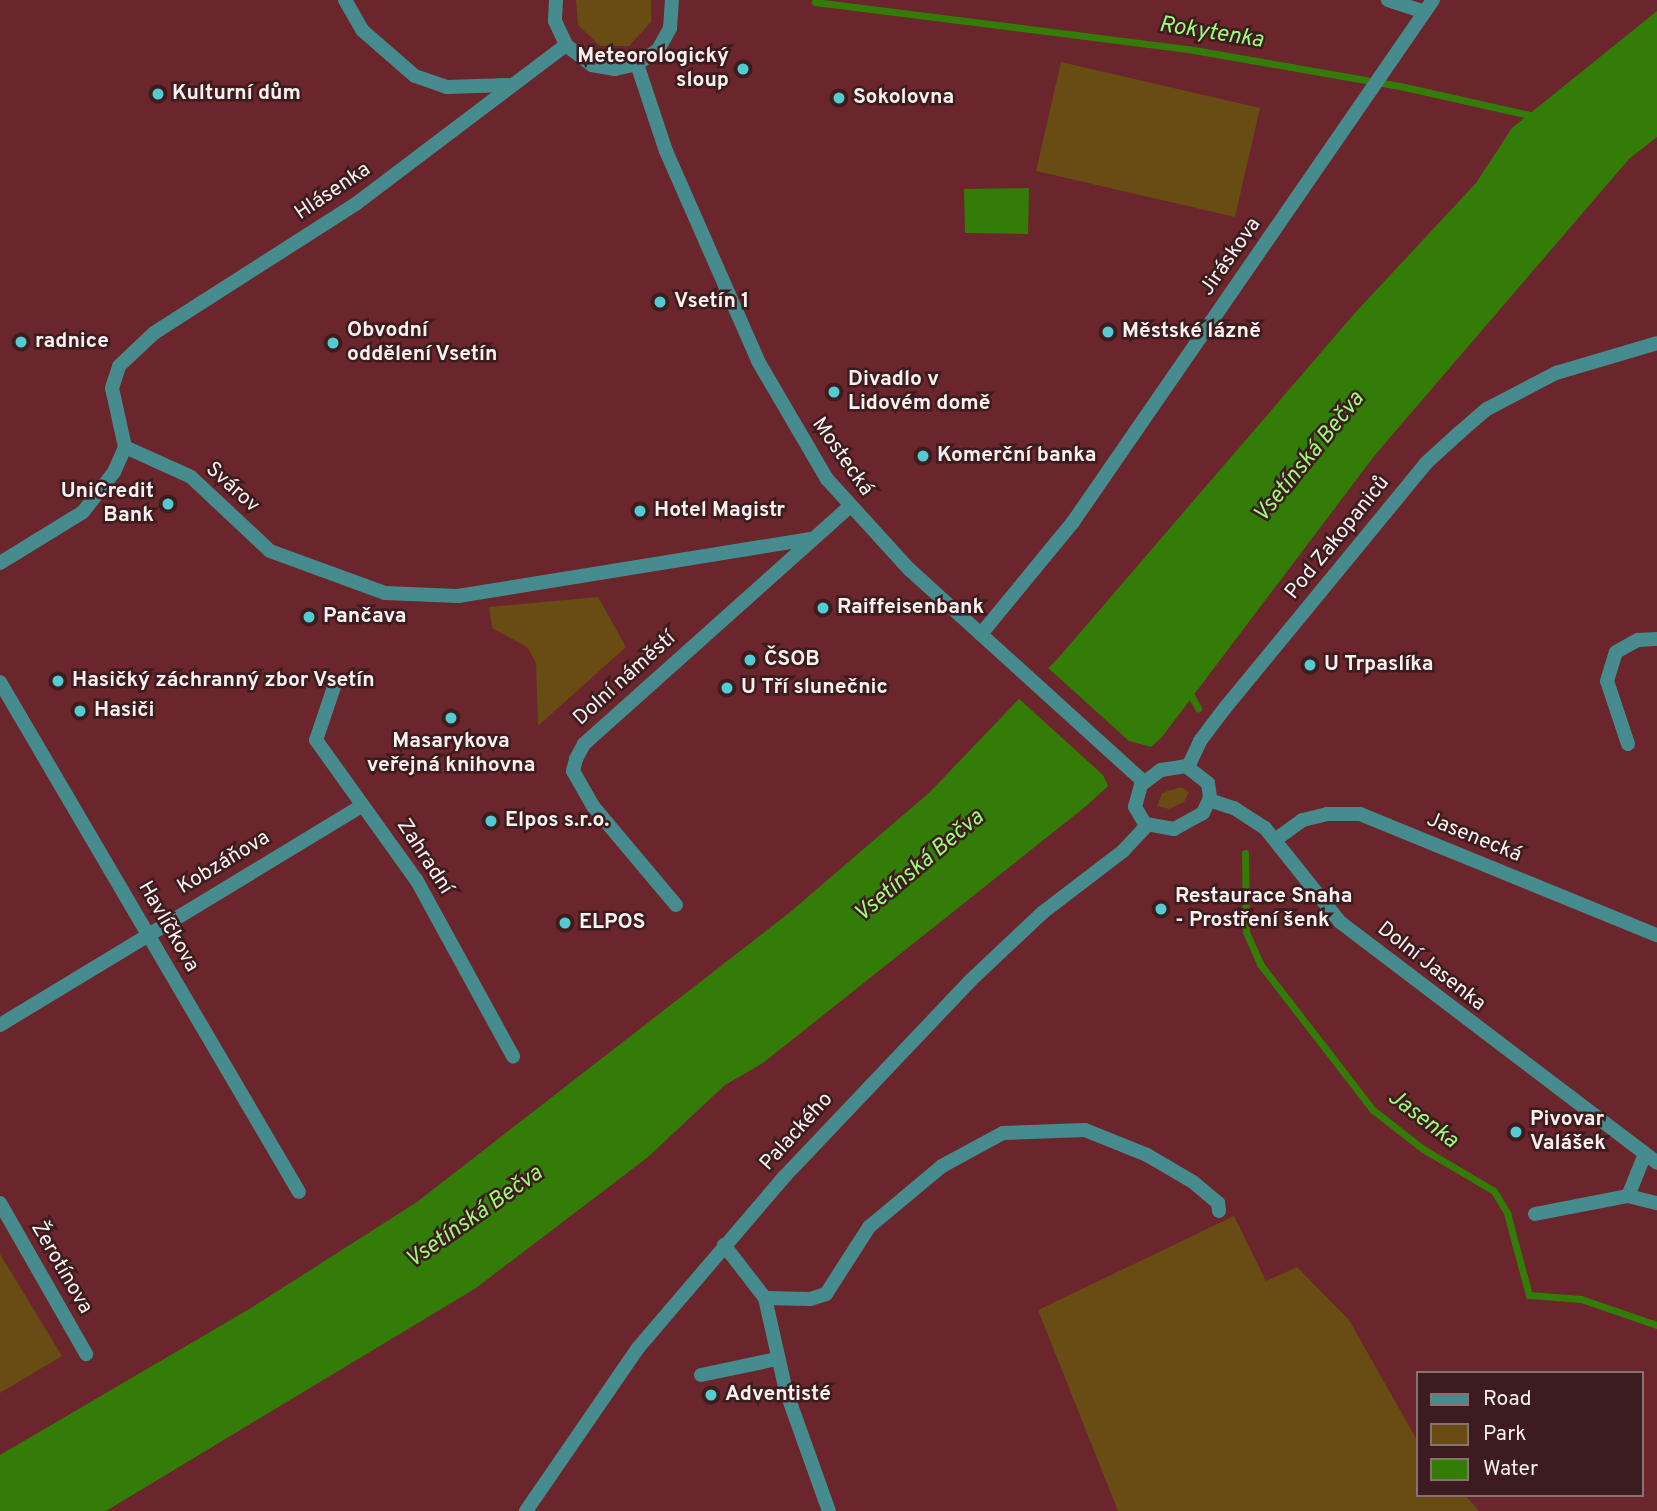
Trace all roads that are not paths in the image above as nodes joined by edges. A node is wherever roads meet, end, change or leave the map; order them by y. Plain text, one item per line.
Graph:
1 (345, 0) edge
2 (556, 0) edge
3 (672, 0) edge
4 (1388, 0) edge
5 (1428, 6) edge
6 (566, 45) junction
7 (637, 64) junction
8 (508, 85) junction
9 (1657, 343) edge
10 (125, 447) junction
11 (849, 507) junction
12 (809, 539) junction
13 (0, 564) edge
14 (385, 593) joint
15 (981, 634) junction
16 (1657, 639) edge
17 (0, 682) edge
18 (335, 684) dead end
19 (1628, 744) dead end
20 (1188, 767) junction
21 (1139, 779) junction
22 (1209, 800) junction
23 (363, 805) junction
24 (1147, 825) junction
25 (1275, 840) junction
26 (676, 905) dead end
27 (147, 933) junction
28 (1657, 935) edge
29 (0, 1025) edge
30 (513, 1056) dead end
31 (1645, 1154) junction
32 (1657, 1163) edge
33 (299, 1192) dead end
34 (1628, 1196) junction
35 (0, 1203) edge
36 (1657, 1203) edge
37 (1219, 1211) dead end
38 (1535, 1214) dead end
39 (724, 1245) junction
40 (765, 1298) junction
41 (86, 1354) dead end
42 (777, 1359) junction
43 (701, 1375) dead end
44 (526, 1511) edge
45 (830, 1511) edge

1 - 8 street
2 - 6 street
3 - 7 street
4 - 5 street
5 - 15 street, Jiráskova
6 - 7 street
6 - 8 street, Hlásenka
7 - 11 street, Mostecká
8 - 10 street, Hlásenka
9 - 20 street, Pod Zakopaniců
10 - 13 street
10 - 14 street, Svárov
11 - 12 street, Dolní náměstí
11 - 15 street, Mostecká
12 - 14 street, Dolní náměstí
12 - 26 street, Dolní náměstí
15 - 21 street, Mostecká
16 - 19 street
17 - 27 street, Havlíčkova
18 - 23 street, Zahradní
20 - 21 street
20 - 22 street
21 - 24 street
22 - 24 street
22 - 25 street, Dolní Jasenka
23 - 27 street, Kobzáňova
23 - 30 street, Zahradní
24 - 39 street, Palackého
25 - 28 street, Jasenecká
25 - 31 street, Dolní Jasenka
27 - 29 street, Kobzáňova
27 - 33 street, Havlíčkova
31 - 32 street, Dolní Jasenka
31 - 34 street
34 - 36 street
34 - 38 street
35 - 41 street, Žerotínova
37 - 40 street
39 - 40 street
39 - 44 street, Palackého
40 - 42 street
42 - 43 street
42 - 45 street

